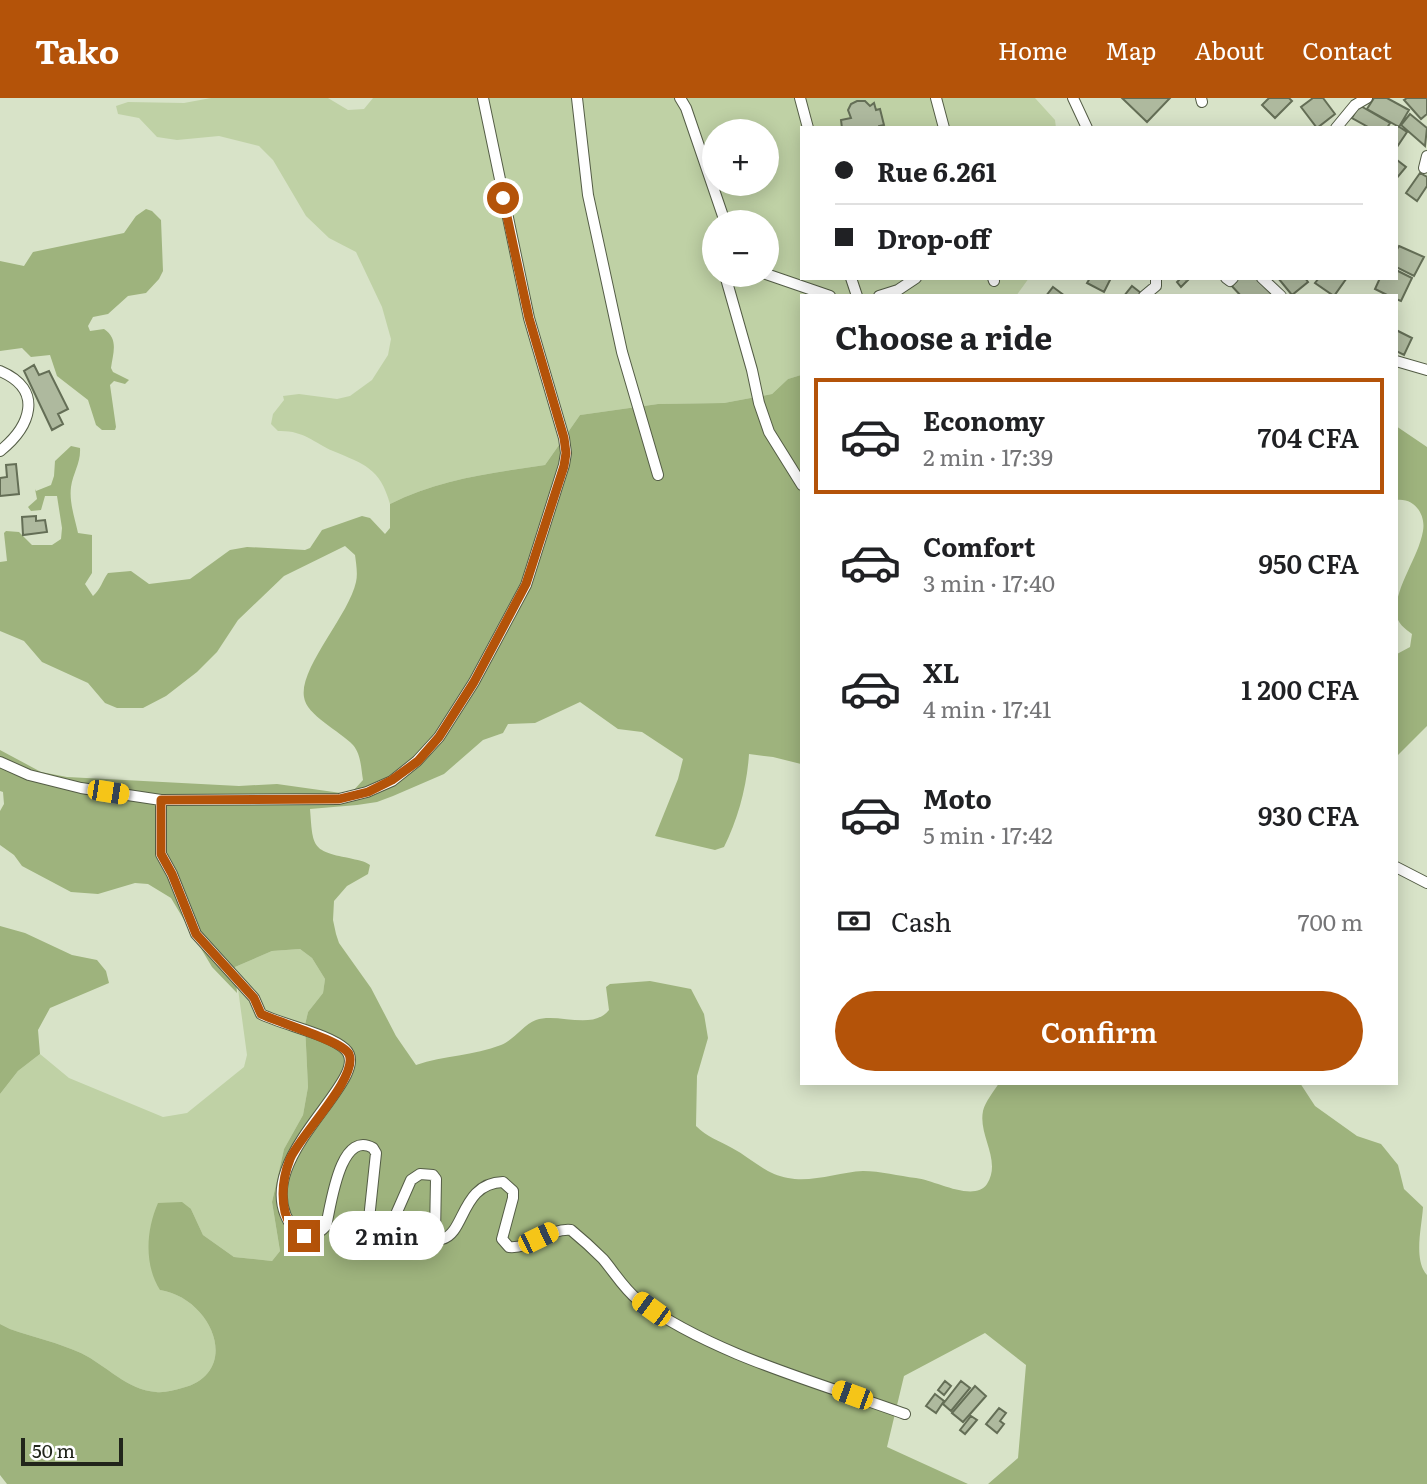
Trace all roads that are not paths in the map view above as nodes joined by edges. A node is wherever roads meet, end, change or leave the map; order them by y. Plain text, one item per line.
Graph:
1 (484, 98) edge
2 (577, 98) edge
3 (680, 98) edge
4 (800, 98) edge
5 (936, 98) edge
6 (1073, 98) edge
7 (1367, 98) edge
8 (807, 126) edge
9 (943, 126) edge
10 (1086, 126) edge
11 (1338, 126) edge
12 (721, 210) edge
13 (779, 278) edge
14 (913, 280) edge
15 (1264, 280) edge
16 (728, 287) edge
17 (824, 294) edge
18 (884, 294) edge
19 (1279, 294) edge
20 (1398, 362) edge
21 (1427, 370) edge
22 (0, 371) edge
23 (0, 451) edge
24 (658, 475) dead end
25 (800, 482) edge
26 (0, 762) edge
27 (161, 800) junction
28 (1398, 868) edge
29 (1427, 883) edge
30 (905, 1414) dead end

1 - 27 street
2 - 24 street
3 - 12 street
4 - 8 street
5 - 9 street
6 - 10 street
7 - 11 street
13 - 17 street
14 - 18 street
15 - 19 street
16 - 25 street
20 - 21 street
22 - 23 street
26 - 27 street
27 - 30 street
28 - 29 street

